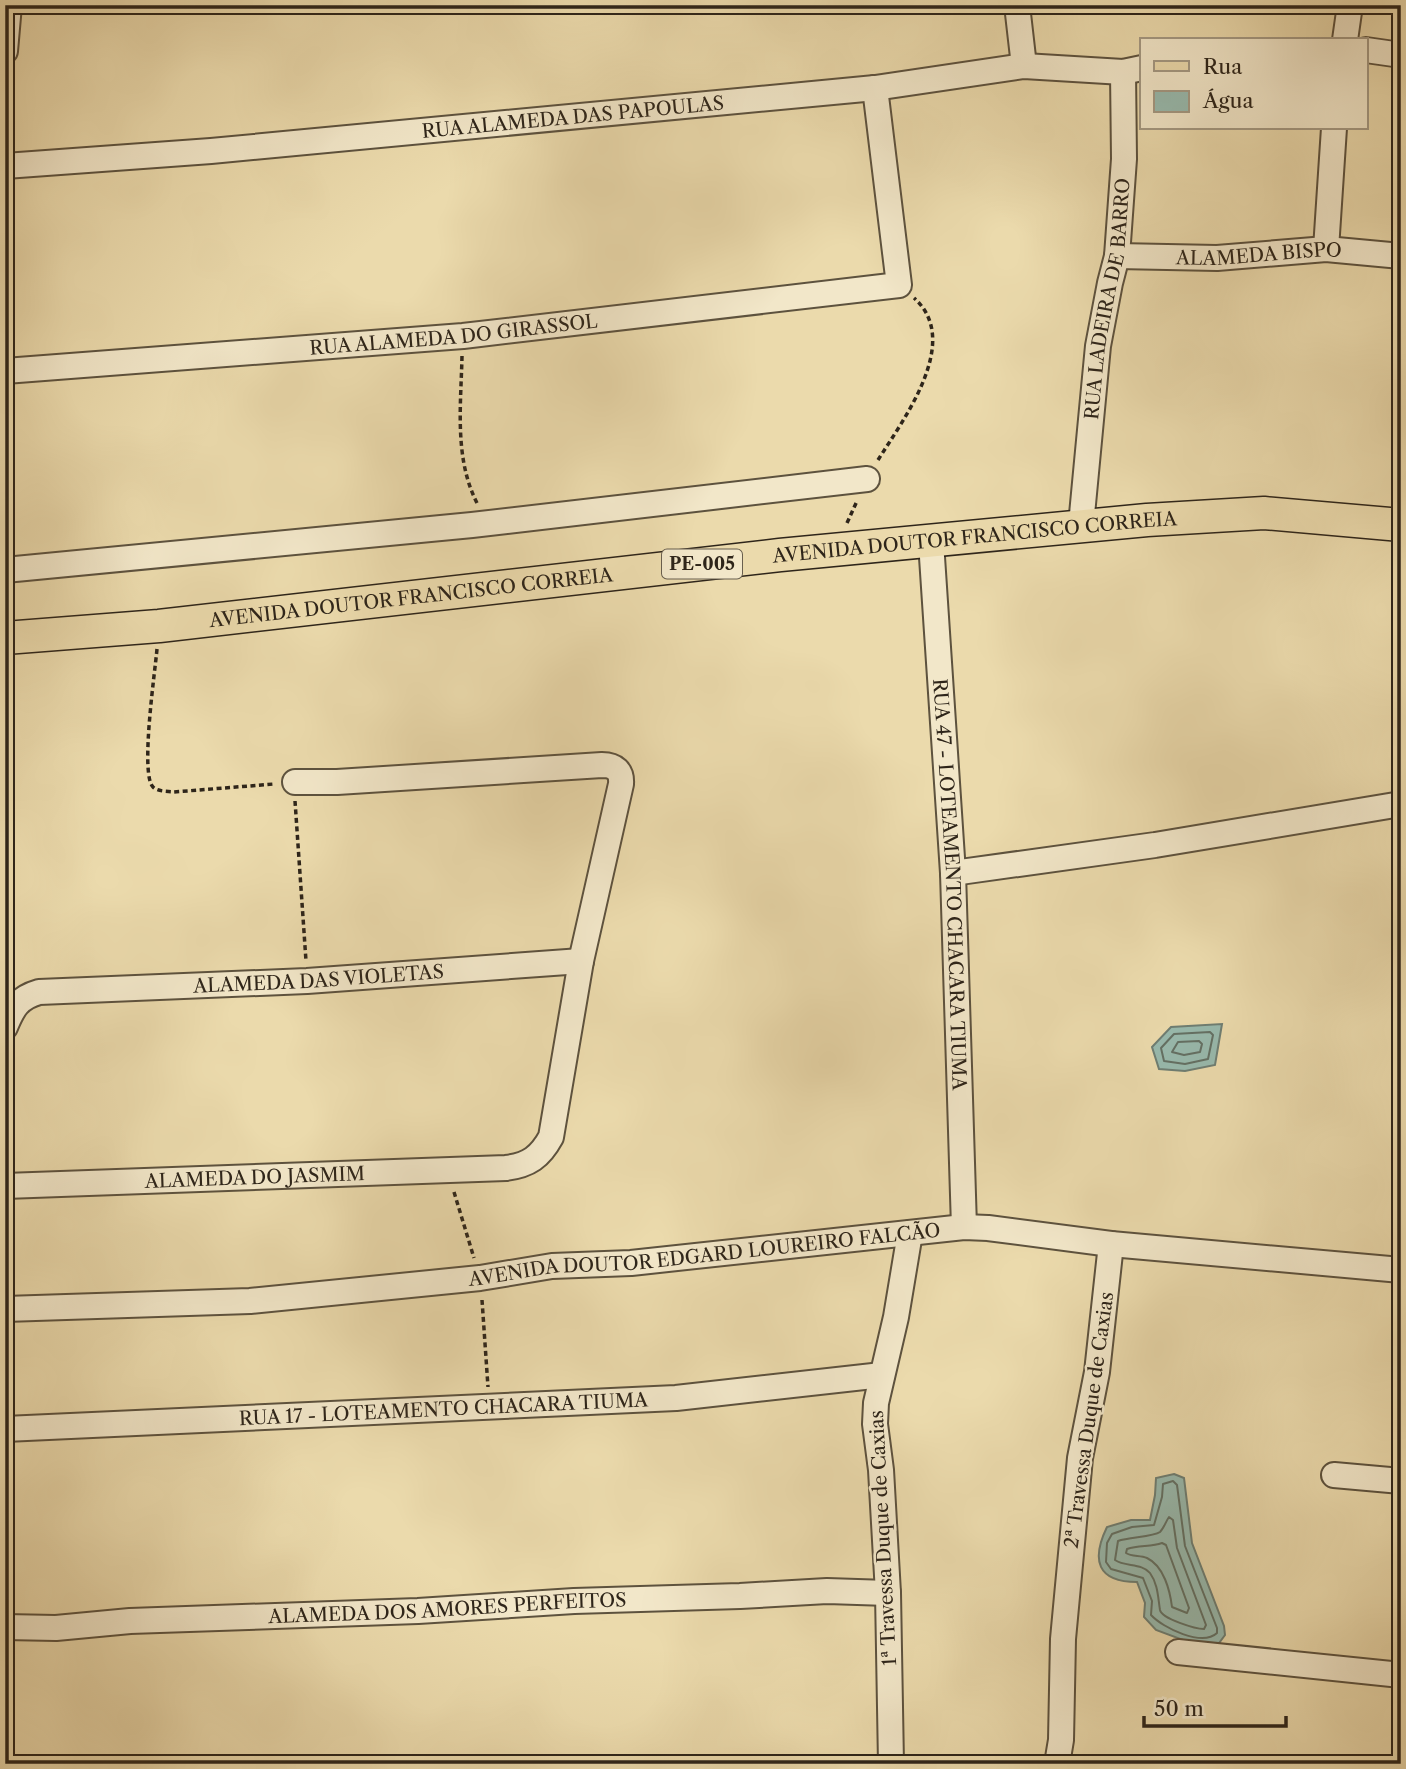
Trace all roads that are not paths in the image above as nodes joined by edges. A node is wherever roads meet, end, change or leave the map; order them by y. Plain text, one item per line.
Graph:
1 (9, 5) edge
2 (1017, 5) edge
3 (1350, 5) edge
4 (1345, 38) edge
5 (1368, 50) edge
6 (5, 51) edge
7 (1401, 55) edge
8 (1024, 66) junction
9 (1132, 70) edge
10 (875, 88) junction
11 (1334, 130) edge
12 (5, 166) edge
13 (1326, 248) junction
14 (1117, 256) junction
15 (1401, 256) edge
16 (5, 371) edge
17 (866, 479) road end
18 (1081, 525) junction
19 (1401, 525) edge
20 (931, 542) junction
21 (5, 570) edge
22 (5, 638) edge
23 (295, 782) road end
24 (1401, 804) edge
25 (953, 873) junction
26 (582, 961) junction
27 (5, 1027) edge
28 (5, 1186) edge
29 (964, 1227) junction
30 (910, 1233) junction
31 (1111, 1244) junction
32 (1401, 1270) edge
33 (5, 1309) edge
34 (882, 1375) junction
35 (5, 1429) edge
36 (1334, 1475) dead end
37 (1401, 1481) edge
38 (887, 1593) junction
39 (5, 1628) edge
40 (1178, 1652) dead end
41 (1401, 1675) edge
42 (891, 1764) edge
43 (1057, 1764) edge

1 - 6 street
2 - 8 street
3 - 4 street
5 - 7 street
8 - 9 street, RUA ALAMEDA DAS PAPOULAS
8 - 10 street, RUA ALAMEDA DAS PAPOULAS
9 - 14 street, RUA LADEIRA DE BARRO
10 - 12 street, RUA ALAMEDA DAS PAPOULAS
10 - 16 street, RUA ALAMEDA DO GIRASSOL
11 - 13 street
13 - 14 street, ALAMEDA BISPO
13 - 15 street, ALAMEDA BISPO
14 - 18 street, RUA LADEIRA DE BARRO
17 - 21 street
18 - 19 main road, AVENIDA DOUTOR FRANCISCO CORREIA / PE-005
18 - 20 main road, AVENIDA DOUTOR FRANCISCO CORREIA / PE-005
20 - 22 main road, AVENIDA DOUTOR FRANCISCO CORREIA / PE-005
20 - 25 street, RUA 47 - LOTEAMENTO CHACARA TIUMA
23 - 26 street, ALAMEDA DO JASMIM
24 - 25 street
25 - 29 street, RUA 47 - LOTEAMENTO CHACARA TIUMA
26 - 27 street, ALAMEDA DAS VIOLETAS
26 - 28 street, ALAMEDA DO JASMIM
29 - 30 street, AVENIDA DOUTOR EDGARD LOUREIRO FALCÃO
29 - 31 street, AVENIDA DOUTOR EDGARD LOUREIRO FALCÃO
30 - 33 street, AVENIDA DOUTOR EDGARD LOUREIRO FALCÃO
30 - 34 street, 1ª Travessa Duque de Caxias
31 - 32 street, AVENIDA DOUTOR EDGARD LOUREIRO FALCÃO
31 - 43 street, 2ª Travessa Duque de Caxias
34 - 35 street, RUA 17 - LOTEAMENTO CHACARA TIUMA
34 - 38 street, 1ª Travessa Duque de Caxias
36 - 37 street
38 - 39 street, ALAMEDA DOS AMORES PERFEITOS
38 - 42 street, 1ª Travessa Duque de Caxias
40 - 41 street

